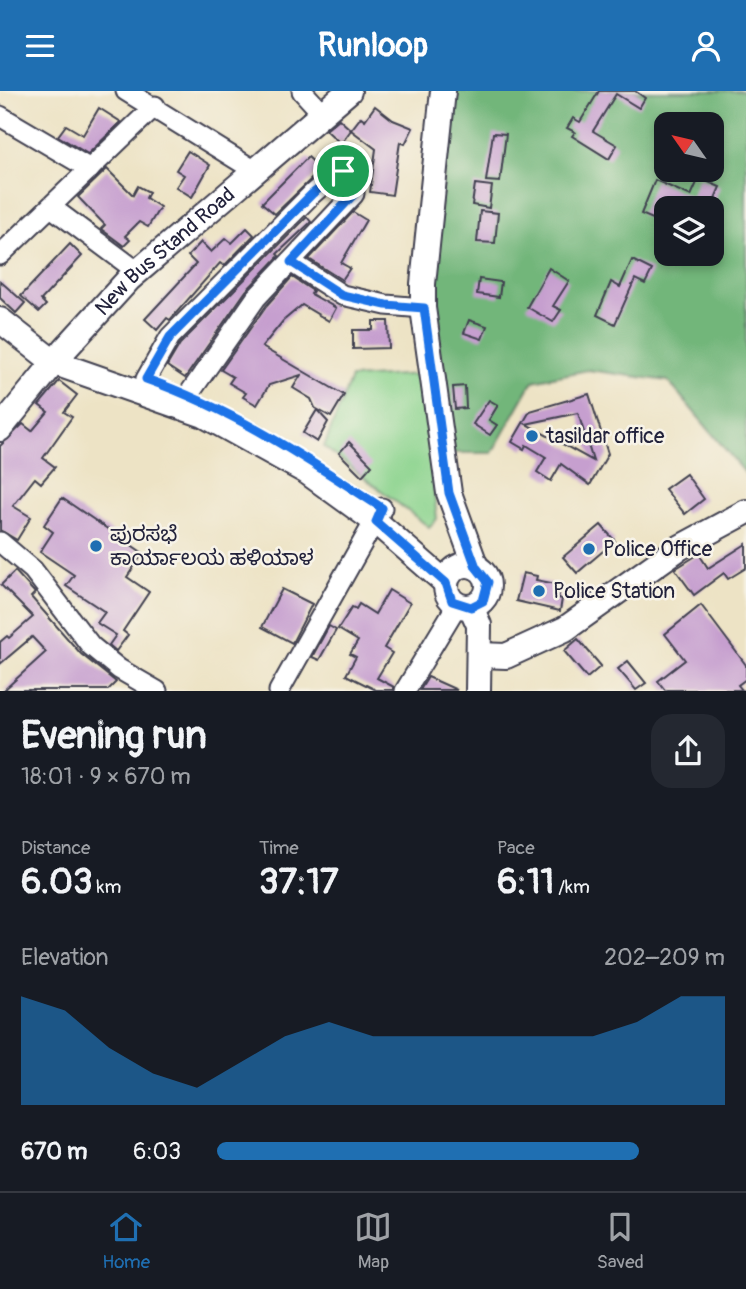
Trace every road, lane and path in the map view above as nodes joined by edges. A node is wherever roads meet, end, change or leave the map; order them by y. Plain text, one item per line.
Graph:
1 (126, 91) edge
2 (302, 91) edge
3 (349, 91) edge
4 (443, 91) edge
5 (155, 106) junction
6 (323, 114) junction
7 (0, 116) edge
8 (90, 169) junction
9 (257, 172) junction
10 (51, 207) junction
11 (0, 255) edge
12 (291, 262) junction
13 (138, 272) junction
14 (424, 308) junction
15 (0, 320) edge
16 (60, 356) junction
17 (146, 379) junction
18 (189, 394) junction
19 (0, 429) edge
20 (746, 512) edge
21 (379, 515) junction
22 (0, 542) edge
23 (476, 567) junction
24 (449, 577) junction
25 (464, 606) junction
26 (480, 655) junction
27 (157, 691) edge
28 (279, 691) edge
29 (405, 691) edge
30 (478, 691) edge

1 - 5 street
2 - 6 street
3 - 6 main road, New Bus Stand Road
4 - 14 main road
5 - 8 street
5 - 9 street
6 - 9 main road, New Bus Stand Road
7 - 8 street
8 - 10 street
9 - 13 main road, New Bus Stand Road
10 - 11 street
10 - 13 street
12 - 14 street
12 - 17 street
12 - 18 street
13 - 16 main road, New Bus Stand Road
14 - 23 main road
15 - 16 main road
16 - 17 main road
16 - 19 main road, New Bus Stand Road
16 - 21 main road
17 - 18 main road
18 - 21 main road
20 - 26 main road
21 - 24 main road
21 - 28 street
22 - 27 street
23 - 24 main road
23 - 25 main road
24 - 25 main road
25 - 26 main road
25 - 29 street
26 - 30 main road

